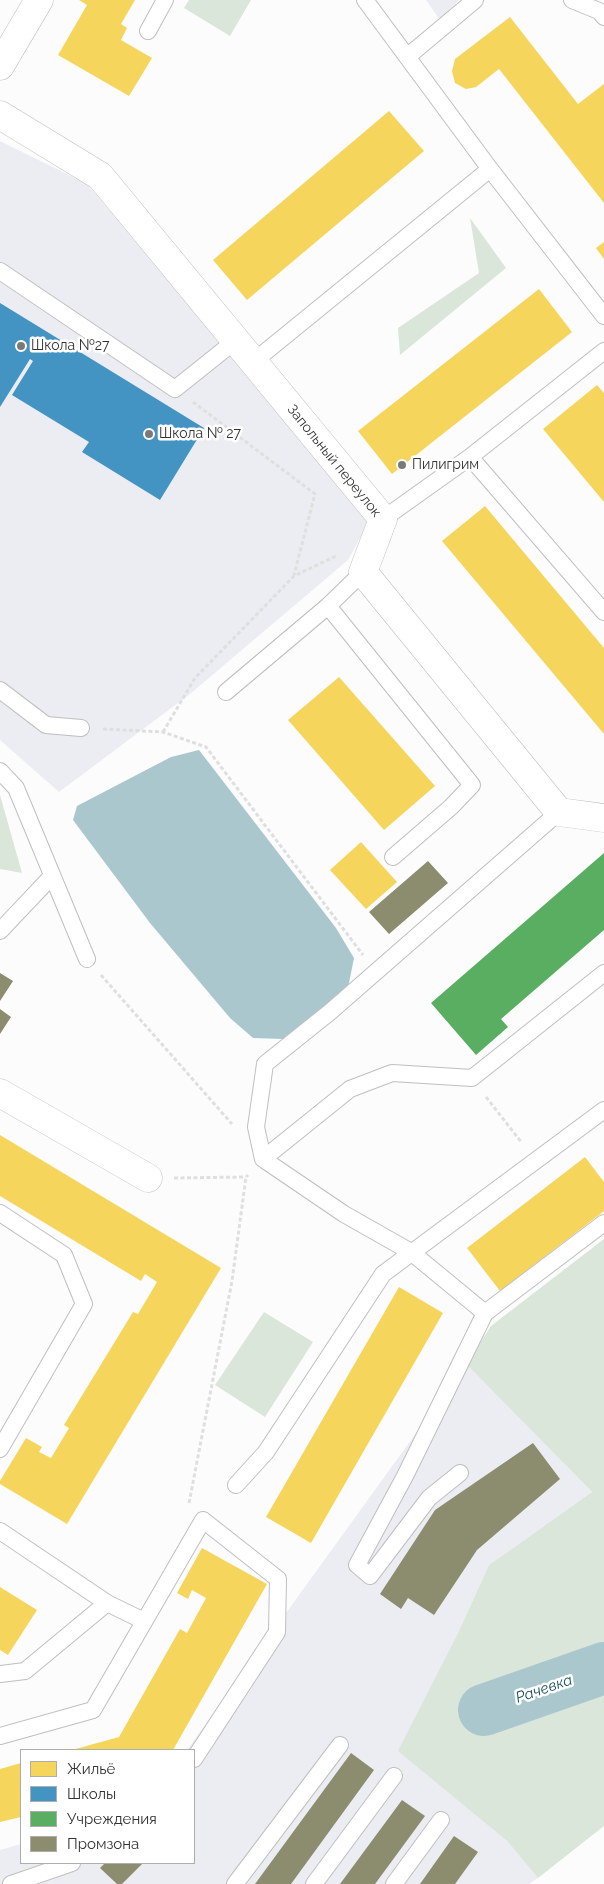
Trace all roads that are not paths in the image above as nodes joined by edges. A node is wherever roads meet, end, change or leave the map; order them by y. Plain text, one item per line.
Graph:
1 (39, 0) edge
2 (165, 0) edge
3 (365, 0) edge
4 (475, 0) edge
5 (572, 0) edge
6 (604, 17) edge
7 (148, 31) dead end
8 (408, 57) junction
9 (0, 66) edge
10 (0, 115) edge
11 (490, 169) junction
12 (0, 271) edge
13 (604, 316) edge
14 (235, 341) junction
15 (604, 351) edge
16 (253, 362) junction
17 (470, 457) junction
18 (383, 519) junction
19 (368, 560) junction
20 (328, 606) junction
21 (604, 612) edge
22 (0, 690) edge
23 (226, 692) dead end
24 (81, 728) road end
25 (0, 771) edge
26 (559, 812) junction
27 (604, 818) edge
28 (393, 857) dead end
29 (52, 876) junction
30 (0, 930) edge
31 (87, 959) road end
32 (604, 973) edge
33 (0, 1093) edge
34 (603, 1112) edge
35 (263, 1159) junction
36 (148, 1178) road end
37 (0, 1213) edge
38 (604, 1223) edge
39 (411, 1252) junction
40 (485, 1313) junction
41 (0, 1449) edge
42 (460, 1473) dead end
43 (236, 1485) dead end
44 (0, 1531) edge
45 (107, 1603) junction
46 (144, 1621) junction
47 (0, 1674) edge
48 (0, 1736) edge
49 (340, 1745) dead end
50 (195, 1757) edge
51 (394, 1776) dead end
52 (441, 1820) dead end
53 (69, 1864) edge
54 (11, 1884) edge
55 (235, 1884) edge
56 (314, 1884) edge
57 (394, 1884) edge

1 - 9 street
2 - 7 lane
3 - 8 lane
4 - 8 lane
5 - 6 lane
8 - 11 lane
10 - 14 street, Запольный переулок
11 - 13 lane
11 - 16 lane
12 - 14 lane
14 - 16 street, Запольный переулок
15 - 17 lane
16 - 18 street, Запольный переулок
17 - 18 lane
17 - 21 lane
18 - 19 street, Запольный переулок
19 - 20 lane
19 - 26 street
20 - 23 lane
20 - 28 lane
22 - 24 lane
25 - 29 lane
26 - 27 street
26 - 35 lane
29 - 30 lane
29 - 31 lane
32 - 35 lane
33 - 36 street
34 - 39 lane
35 - 39 lane
37 - 41 lane
38 - 40 lane
39 - 40 lane
39 - 43 lane
40 - 42 lane
44 - 45 lane
45 - 46 lane
45 - 47 lane
46 - 48 lane
46 - 50 lane
49 - 55 lane
51 - 56 lane
52 - 57 lane
53 - 54 lane

